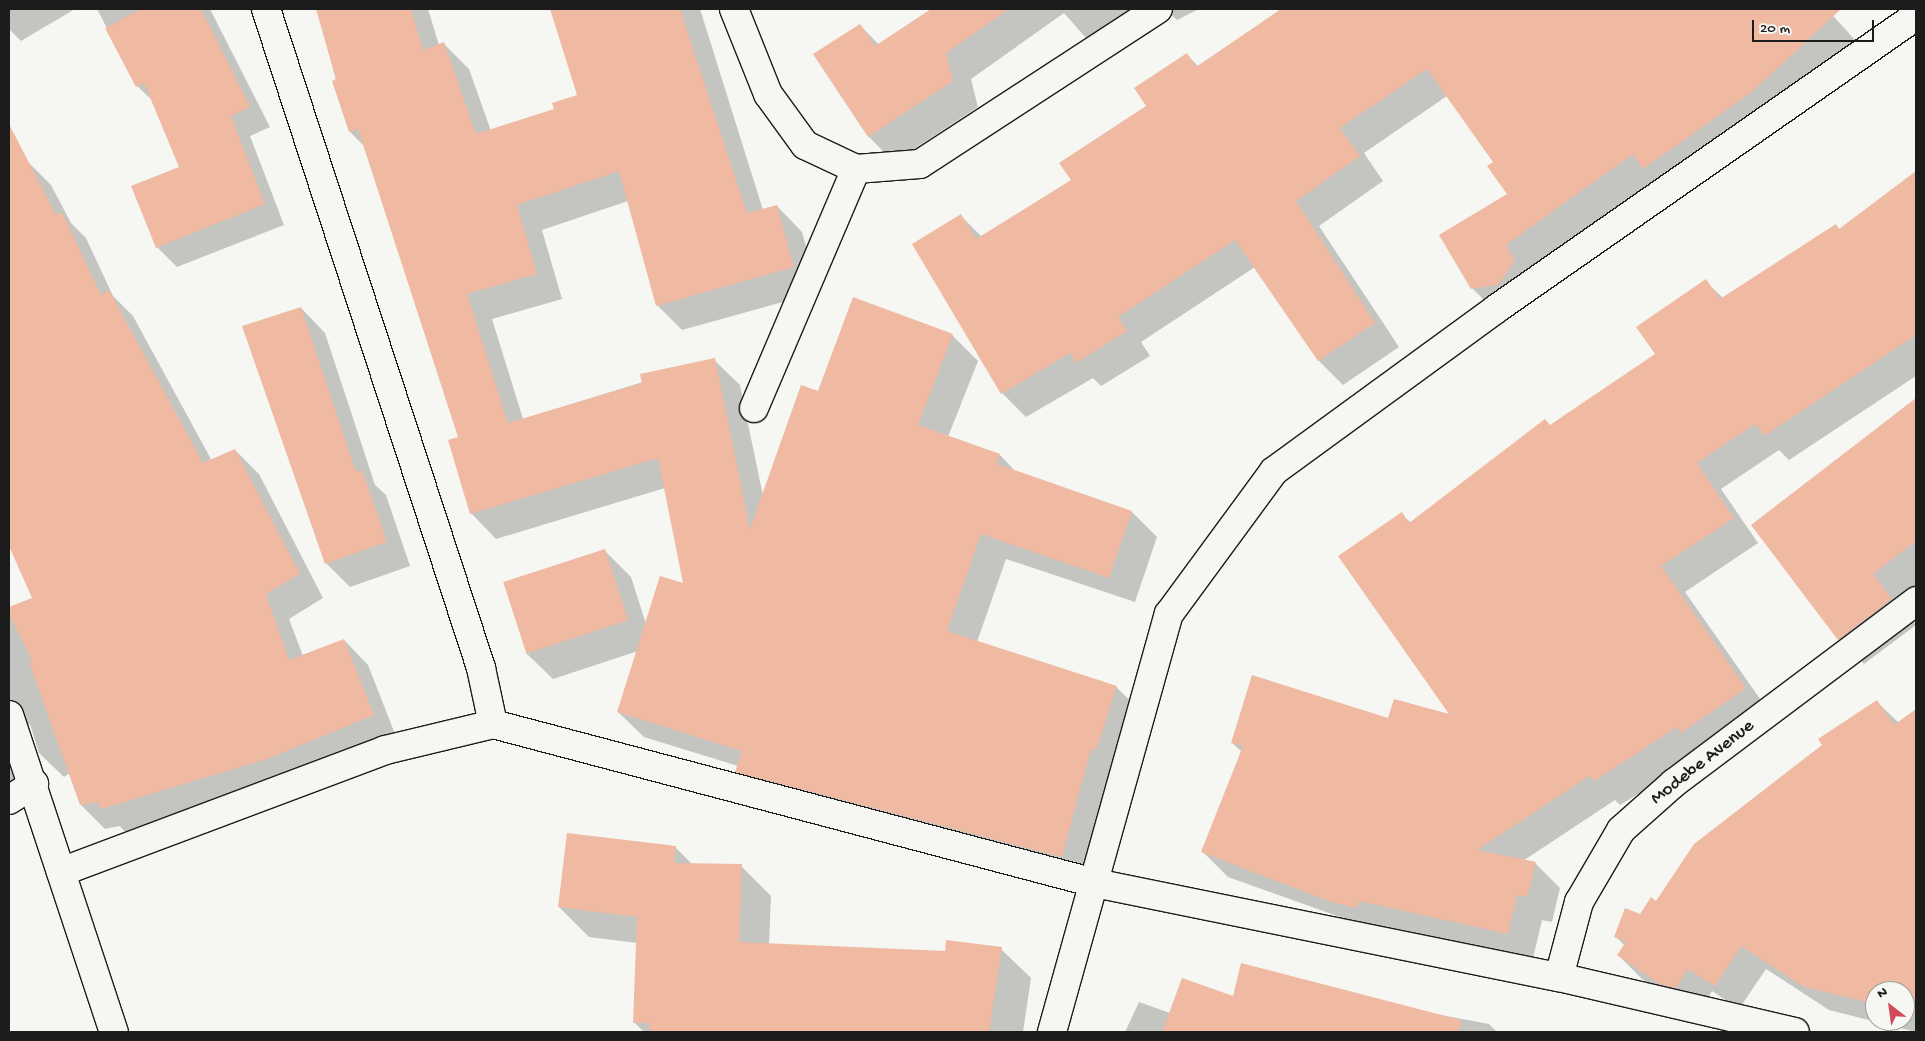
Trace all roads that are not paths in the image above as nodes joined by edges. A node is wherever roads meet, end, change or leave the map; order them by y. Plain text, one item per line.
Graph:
1 (266, 9) edge
2 (734, 9) edge
3 (1158, 9) edge
4 (1916, 16) edge
5 (856, 170) junction
6 (754, 408) dead end
7 (1916, 601) edge
8 (9, 715) edge
9 (493, 724) junction
10 (34, 784) junction
11 (9, 800) edge
12 (61, 872) junction
13 (1095, 882) junction
14 (1559, 978) junction
15 (114, 1032) edge
16 (1052, 1032) edge
17 (1795, 1032) edge

1 - 9 street
2 - 5 street
3 - 5 street
4 - 13 street
5 - 6 street
7 - 14 street, Modebe Avenue
8 - 10 street
9 - 12 street
9 - 13 street
10 - 11 street
10 - 12 street
12 - 15 street
13 - 14 street
13 - 16 street
14 - 17 street

